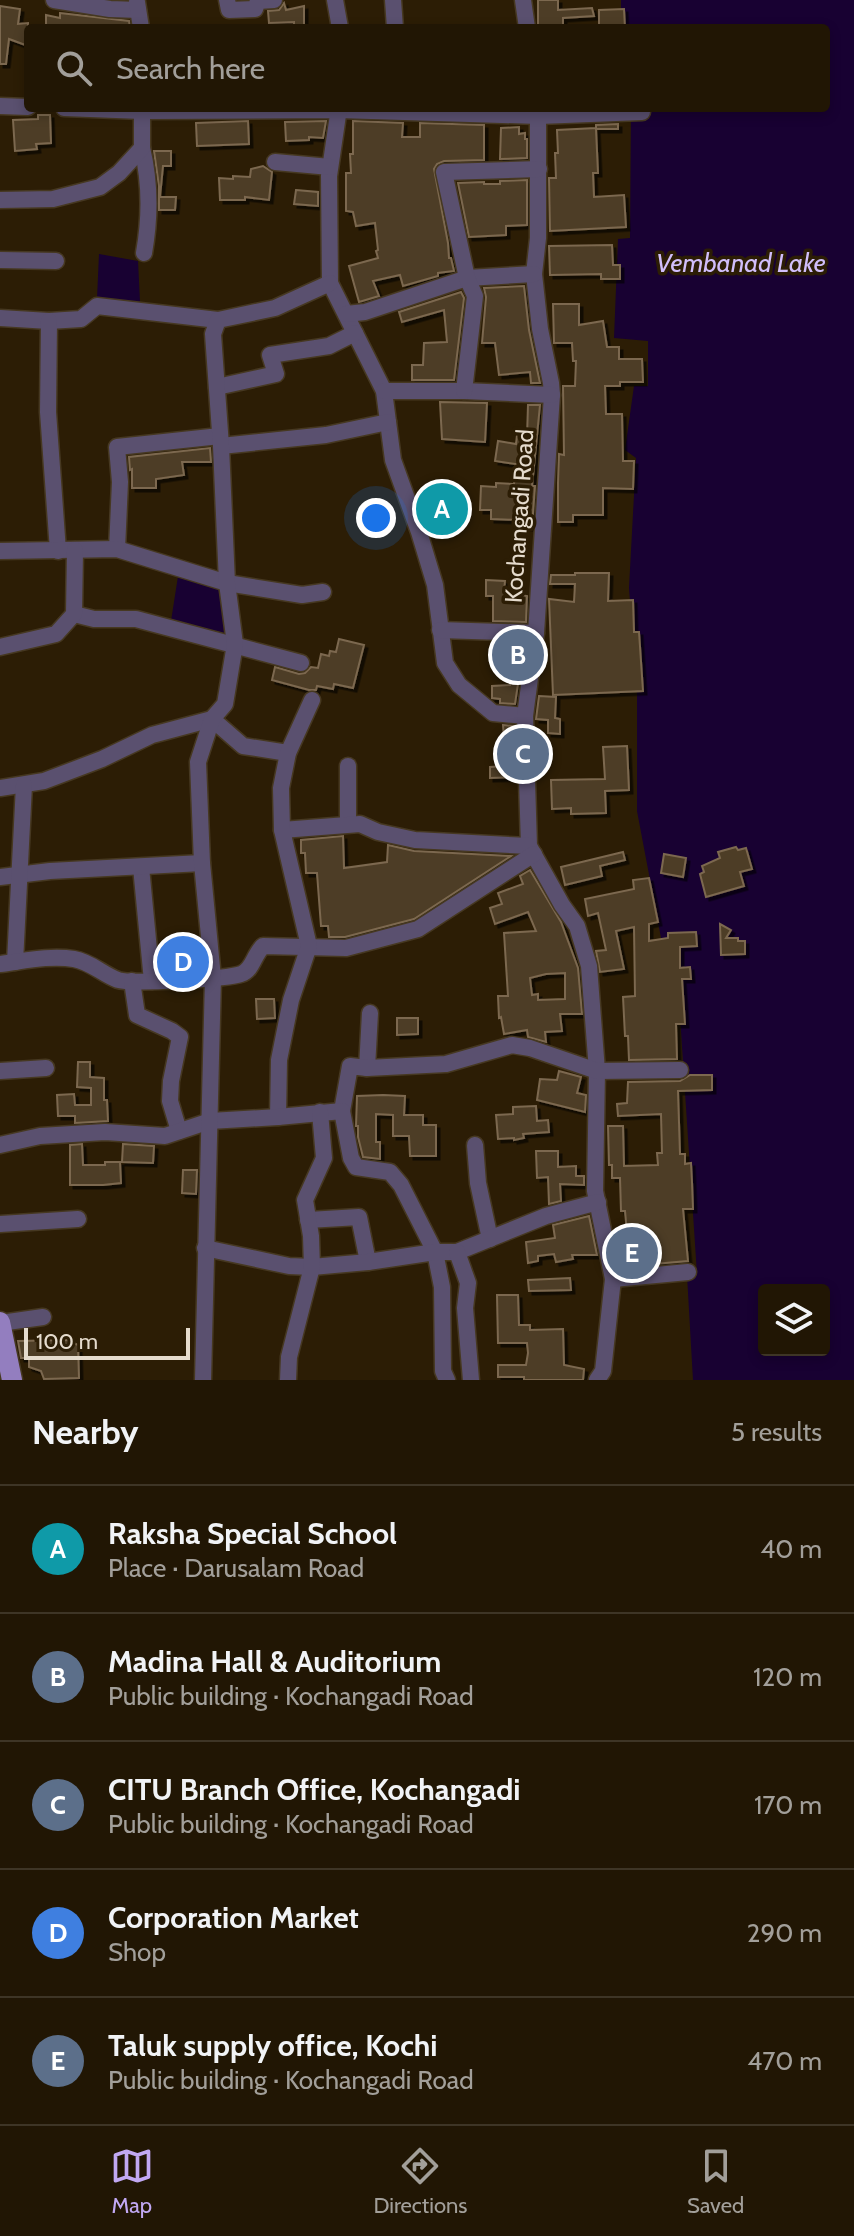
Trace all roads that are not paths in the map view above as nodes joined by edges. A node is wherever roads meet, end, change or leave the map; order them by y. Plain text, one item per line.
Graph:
1 (54, 0) edge
2 (227, 0) edge
3 (274, 0) edge
4 (335, 0) edge
5 (393, 0) edge
6 (523, 0) edge
7 (138, 5) edge
8 (339, 24) edge
9 (395, 24) edge
10 (526, 24) edge
11 (0, 106) edge
12 (24, 107) edge
13 (142, 112) edge
14 (339, 112) edge
15 (539, 112) edge
16 (642, 112) dead end
17 (142, 148) junction
18 (275, 162) dead end
19 (330, 167) junction
20 (539, 169) junction
21 (0, 200) edge
22 (144, 253) dead end
23 (0, 260) edge
24 (56, 261) dead end
25 (534, 274) junction
26 (467, 278) junction
27 (330, 283) junction
28 (346, 314) junction
29 (0, 318) edge
30 (218, 320) junction
31 (49, 321) junction
32 (355, 333) junction
33 (217, 387) junction
34 (384, 391) junction
35 (464, 391) junction
36 (552, 395) junction
37 (388, 422) junction
38 (221, 441) junction
39 (117, 549) junction
40 (66, 550) junction
41 (0, 551) edge
42 (227, 583) junction
43 (323, 592) dead end
44 (74, 614) junction
45 (440, 630) junction
46 (536, 633) junction
47 (235, 644) junction
48 (0, 647) edge
49 (301, 663) dead end
50 (312, 700) dead end
51 (525, 716) junction
52 (212, 719) junction
53 (288, 753) junction
54 (348, 766) dead end
55 (24, 785) junction
56 (0, 788) edge
57 (348, 824) junction
58 (282, 830) junction
59 (532, 850) junction
60 (202, 863) junction
61 (141, 867) junction
62 (19, 874) junction
63 (0, 877) edge
64 (309, 946) junction
65 (7, 963) edge
66 (213, 978) junction
67 (132, 981) junction
68 (152, 981) junction
69 (370, 1013) dead end
70 (46, 1068) dead end
71 (367, 1068) junction
72 (680, 1070) dead end
73 (0, 1071) edge
74 (597, 1071) junction
75 (342, 1111) junction
76 (320, 1112) junction
77 (278, 1117) junction
78 (210, 1121) junction
79 (179, 1131) junction
80 (0, 1145) edge
81 (475, 1145) dead end
82 (598, 1202) junction
83 (78, 1219) dead end
84 (308, 1220) junction
85 (0, 1224) edge
86 (490, 1239) junction
87 (205, 1248) junction
88 (435, 1252) junction
89 (457, 1252) junction
90 (368, 1262) junction
91 (312, 1267) junction
92 (688, 1272) dead end
93 (613, 1279) junction
94 (43, 1317) dead end
95 (0, 1323) edge
96 (12, 1380) edge
97 (203, 1380) edge
98 (288, 1380) edge
99 (447, 1380) edge
100 (471, 1380) edge
101 (597, 1380) edge

1 - 7 street
2 - 3 street
4 - 8 street
5 - 9 street
6 - 10 street
11 - 12 street
13 - 17 street
14 - 19 street
15 - 16 street
15 - 20 street, Kochangadi Road
17 - 21 street
17 - 22 street
18 - 19 street
19 - 27 street
20 - 25 street, Kochangadi Road
20 - 26 street
23 - 24 street
25 - 26 street
25 - 36 street, Kochangadi Road
26 - 28 street
26 - 35 street
27 - 28 street
27 - 30 street
28 - 32 street
29 - 31 street
30 - 31 street
30 - 33 street
31 - 40 street
32 - 33 street
32 - 34 street
33 - 38 street
34 - 35 street
34 - 37 street
35 - 36 street
36 - 46 street, Kochangadi Road
37 - 38 street
37 - 45 street
38 - 39 street
38 - 42 street
39 - 40 street
39 - 42 street
40 - 41 street
40 - 44 street
42 - 43 street
42 - 47 street
44 - 47 street
44 - 48 street
45 - 46 street
45 - 51 street
46 - 51 street, Kochangadi Road
47 - 49 street
47 - 52 street
50 - 53 street
51 - 59 street, Kochangadi Road
52 - 53 street
52 - 55 street
52 - 60 street
53 - 58 street
54 - 57 street
55 - 56 street
55 - 62 street
57 - 58 street
57 - 59 street
58 - 64 street
59 - 64 street
59 - 74 street, Kochangadi Road
60 - 61 street
60 - 66 street
61 - 62 street
61 - 68 street
62 - 63 street
62 - 65 street
64 - 66 street
64 - 77 street
65 - 67 street
66 - 68 street
66 - 78 street
67 - 68 street
67 - 79 street
69 - 71 street
70 - 73 street
71 - 74 street
71 - 75 street
72 - 74 street
74 - 82 street, Kochangadi Road
75 - 76 street
75 - 88 street
76 - 77 street
76 - 84 street
77 - 78 street
78 - 79 street
78 - 87 street
79 - 80 street
81 - 86 street
82 - 86 street
82 - 93 street, Kochangadi Road
83 - 85 street
84 - 90 street
84 - 91 street
86 - 89 street
87 - 91 street
87 - 97 street
88 - 89 street
88 - 90 street
88 - 99 street
89 - 100 street
90 - 91 street
91 - 98 street
92 - 93 street
93 - 101 street, Kochangadi Road
94 - 95 street
95 - 96 main road

